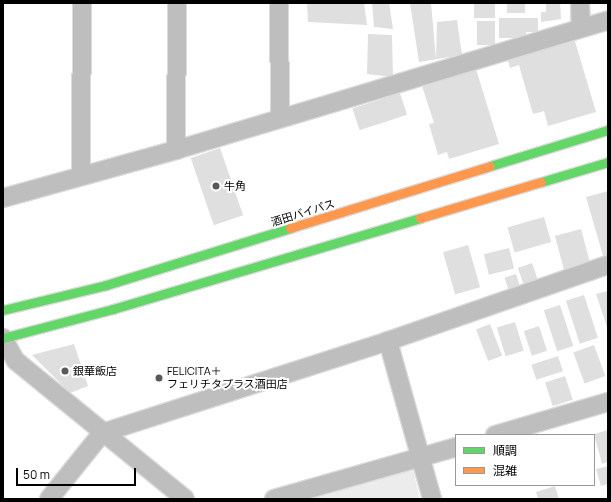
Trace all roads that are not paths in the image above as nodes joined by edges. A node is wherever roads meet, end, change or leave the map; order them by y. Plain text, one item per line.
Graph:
1 (82, 3) edge
2 (177, 3) edge
3 (279, 3) edge
4 (580, 3) edge
5 (608, 20) edge
6 (581, 28) junction
7 (280, 118) junction
8 (608, 130) edge
9 (176, 150) junction
10 (608, 162) edge
11 (81, 175) junction
12 (3, 198) edge
13 (608, 265) edge
14 (3, 310) edge
15 (3, 338) edge
16 (388, 341) junction
17 (608, 402) edge
18 (102, 433) junction
19 (499, 434) edge
20 (455, 447) edge
21 (421, 457) junction
22 (49, 499) edge
23 (185, 499) edge
24 (274, 499) edge
25 (432, 499) edge

1 - 11 street
2 - 9 street
3 - 7 street
4 - 6 street
5 - 6 street
6 - 7 street
7 - 9 street
8 - 14 highway, 酒田バイパス
9 - 11 street
10 - 15 highway
11 - 12 street
13 - 16 street
15 - 18 street
16 - 18 street
16 - 21 street
17 - 19 street
18 - 22 street
18 - 23 street
20 - 21 street
21 - 24 street
21 - 25 street

